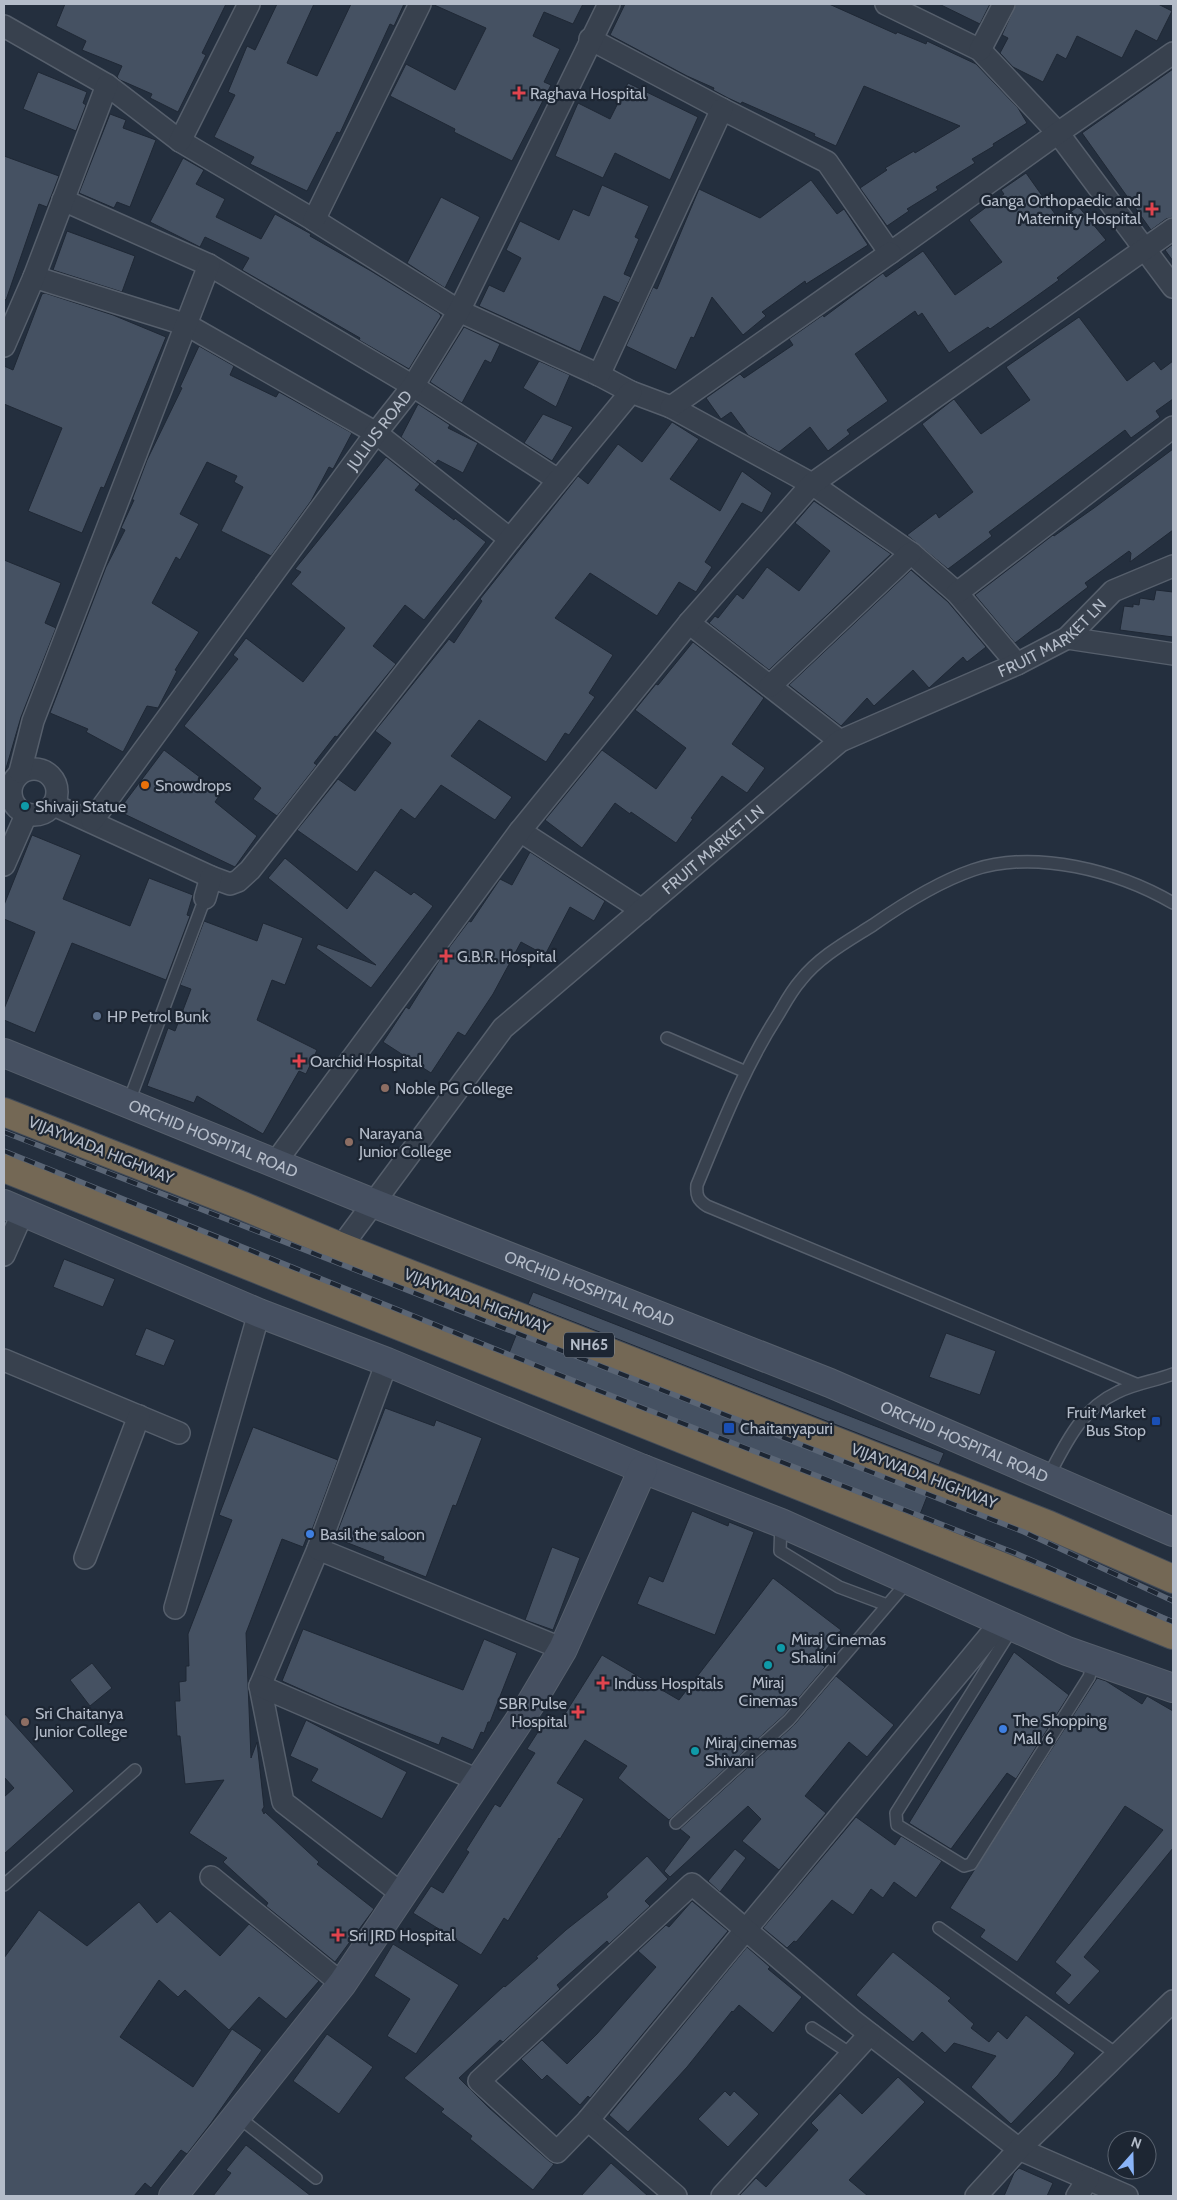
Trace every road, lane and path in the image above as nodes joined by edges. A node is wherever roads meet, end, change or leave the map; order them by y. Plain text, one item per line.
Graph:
1 (249, 4) edge
2 (420, 4) edge
3 (609, 4) edge
4 (886, 4) edge
5 (1004, 4) edge
6 (4, 26) edge
7 (590, 39) junction
8 (980, 50) junction
9 (1173, 54) edge
10 (107, 85) junction
11 (722, 109) junction
12 (1058, 133) junction
13 (180, 141) junction
14 (63, 200) junction
15 (314, 220) junction
16 (1173, 229) edge
17 (1145, 249) junction
18 (890, 254) junction
19 (210, 265) junction
20 (34, 277) junction
21 (1173, 287) edge
22 (459, 311) junction
23 (9, 323) edge
24 (187, 326) junction
25 (4, 346) edge
26 (599, 376) junction
27 (413, 386) junction
28 (631, 392) junction
29 (671, 407) junction
30 (1173, 427) edge
31 (376, 433) junction
32 (558, 480) junction
33 (812, 484) junction
34 (510, 539) junction
35 (911, 553) junction
36 (1173, 566) edge
37 (956, 593) junction
38 (689, 623) junction
39 (1067, 638) junction
40 (1173, 654) edge
41 (1017, 664) junction
42 (770, 686) junction
43 (840, 741) junction
44 (20, 772) junction
45 (7, 797) edge
46 (54, 805) junction
47 (26, 814) junction
48 (92, 821) junction
49 (520, 831) junction
50 (4, 865) edge
51 (211, 877) junction
52 (205, 898) joint
53 (1173, 903) edge
54 (642, 910) junction
55 (667, 1038) dead end
56 (4, 1053) edge
57 (746, 1072) junction
58 (128, 1104) junction
59 (4, 1112) edge
60 (275, 1163) junction
61 (4, 1168) edge
62 (374, 1203) junction
63 (13, 1208) edge
64 (341, 1247) junction
65 (4, 1255) edge
66 (259, 1313) junction
67 (4, 1360) edge
68 (387, 1362) junction
69 (1173, 1374) edge
70 (1136, 1384) junction
71 (139, 1416) junction
72 (179, 1433) dead end
73 (643, 1470) junction
74 (1048, 1476) junction
75 (781, 1523) junction
76 (1173, 1532) edge
77 (318, 1549) junction
78 (85, 1558) dead end
79 (1173, 1579) edge
80 (908, 1581) junction
81 (887, 1605) junction
82 (175, 1608) dead end
83 (1006, 1630) junction
84 (1173, 1635) edge
85 (563, 1649) junction
86 (1089, 1672) junction
87 (260, 1686) junction
88 (1173, 1688) edge
89 (135, 1770) dead end
90 (480, 1781) junction
91 (676, 1823) dead end
92 (211, 1878) dead end
93 (4, 1885) edge
94 (403, 1895) junction
95 (939, 1928) dead end
96 (745, 1930) junction
97 (342, 1984) junction
98 (1173, 2001) edge
99 (812, 2028) dead end
100 (870, 2034) junction
101 (851, 2054) junction
102 (1118, 2055) junction
103 (237, 2116) junction
104 (588, 2120) junction
105 (1019, 2150) junction
106 (316, 2178) dead end
107 (992, 2188) edge
108 (1082, 2188) edge
109 (173, 2196) edge
110 (676, 2196) edge
111 (722, 2196) edge
112 (976, 2196) edge
113 (1127, 2196) edge

1 - 13 street
2 - 15 street
3 - 7 street, JULIUS ROAD
4 - 8 street
5 - 8 street
6 - 10 street
7 - 11 street
7 - 22 street, JULIUS ROAD
8 - 12 street
9 - 12 street
10 - 13 street
10 - 14 street
11 - 18 street
11 - 26 street
12 - 17 street
12 - 18 street
13 - 15 street
14 - 19 street
14 - 20 street
15 - 22 street
16 - 17 street
17 - 21 street
17 - 33 street
18 - 29 street
19 - 24 street
19 - 27 street
20 - 23 street
20 - 24 street
22 - 26 street
22 - 27 street, JULIUS ROAD
23 - 25 street
24 - 31 street
24 - 44 street
26 - 28 street
27 - 31 street, JULIUS ROAD
27 - 32 street
28 - 29 street
28 - 32 street
29 - 33 street
30 - 37 street
31 - 34 street
31 - 48 street, JULIUS ROAD
32 - 34 street
33 - 35 street
33 - 38 street
34 - 51 street
35 - 37 street
35 - 42 street
36 - 39 street, FRUIT MARKET LN
37 - 41 street
38 - 42 street
38 - 49 street
39 - 40 street
39 - 41 street, FRUIT MARKET LN
41 - 43 street, FRUIT MARKET LN
42 - 43 street
43 - 54 street, FRUIT MARKET LN
44 - 45 street
44 - 46 street
45 - 47 street
46 - 47 street
46 - 48 street
47 - 50 street
48 - 51 street
49 - 54 street
49 - 60 street
51 - 52 street
52 - 58 lane
53 - 57 lane
54 - 62 street, FRUIT MARKET LN
55 - 57 lane
56 - 58 street, ORCHID HOSPITAL ROAD
57 - 70 lane
58 - 60 street, ORCHID HOSPITAL ROAD
59 - 64 highway, VIJAYWADA HIGHWAY / NH65
60 - 62 street, ORCHID HOSPITAL ROAD
61 - 84 highway
62 - 64 street, FRUIT MARKET LN
62 - 74 street, ORCHID HOSPITAL ROAD
63 - 65 street
63 - 66 street
64 - 79 highway, VIJAYWADA HIGHWAY / NH65
66 - 68 street
66 - 82 street
67 - 71 street
68 - 73 street
68 - 77 street
69 - 70 lane
70 - 74 lane
71 - 72 street
71 - 78 street
73 - 75 street
73 - 85 street
74 - 76 street, ORCHID HOSPITAL ROAD
75 - 80 street
75 - 81 lane
77 - 85 street
77 - 87 street
80 - 81 lane
80 - 83 street
81 - 91 lane
83 - 86 street
83 - 86 lane
83 - 96 street
85 - 90 street
86 - 88 street
87 - 90 street
87 - 94 street
89 - 93 lane
90 - 94 street
92 - 97 street
94 - 97 street
95 - 102 lane
96 - 100 street
96 - 104 street
96 - 104 street
97 - 103 street
98 - 102 street
99 - 101 lane
100 - 101 street
100 - 105 street
101 - 111 street
102 - 105 street
103 - 106 lane
103 - 109 street
104 - 110 street
105 - 107 street
105 - 108 street
107 - 112 street
108 - 113 street

